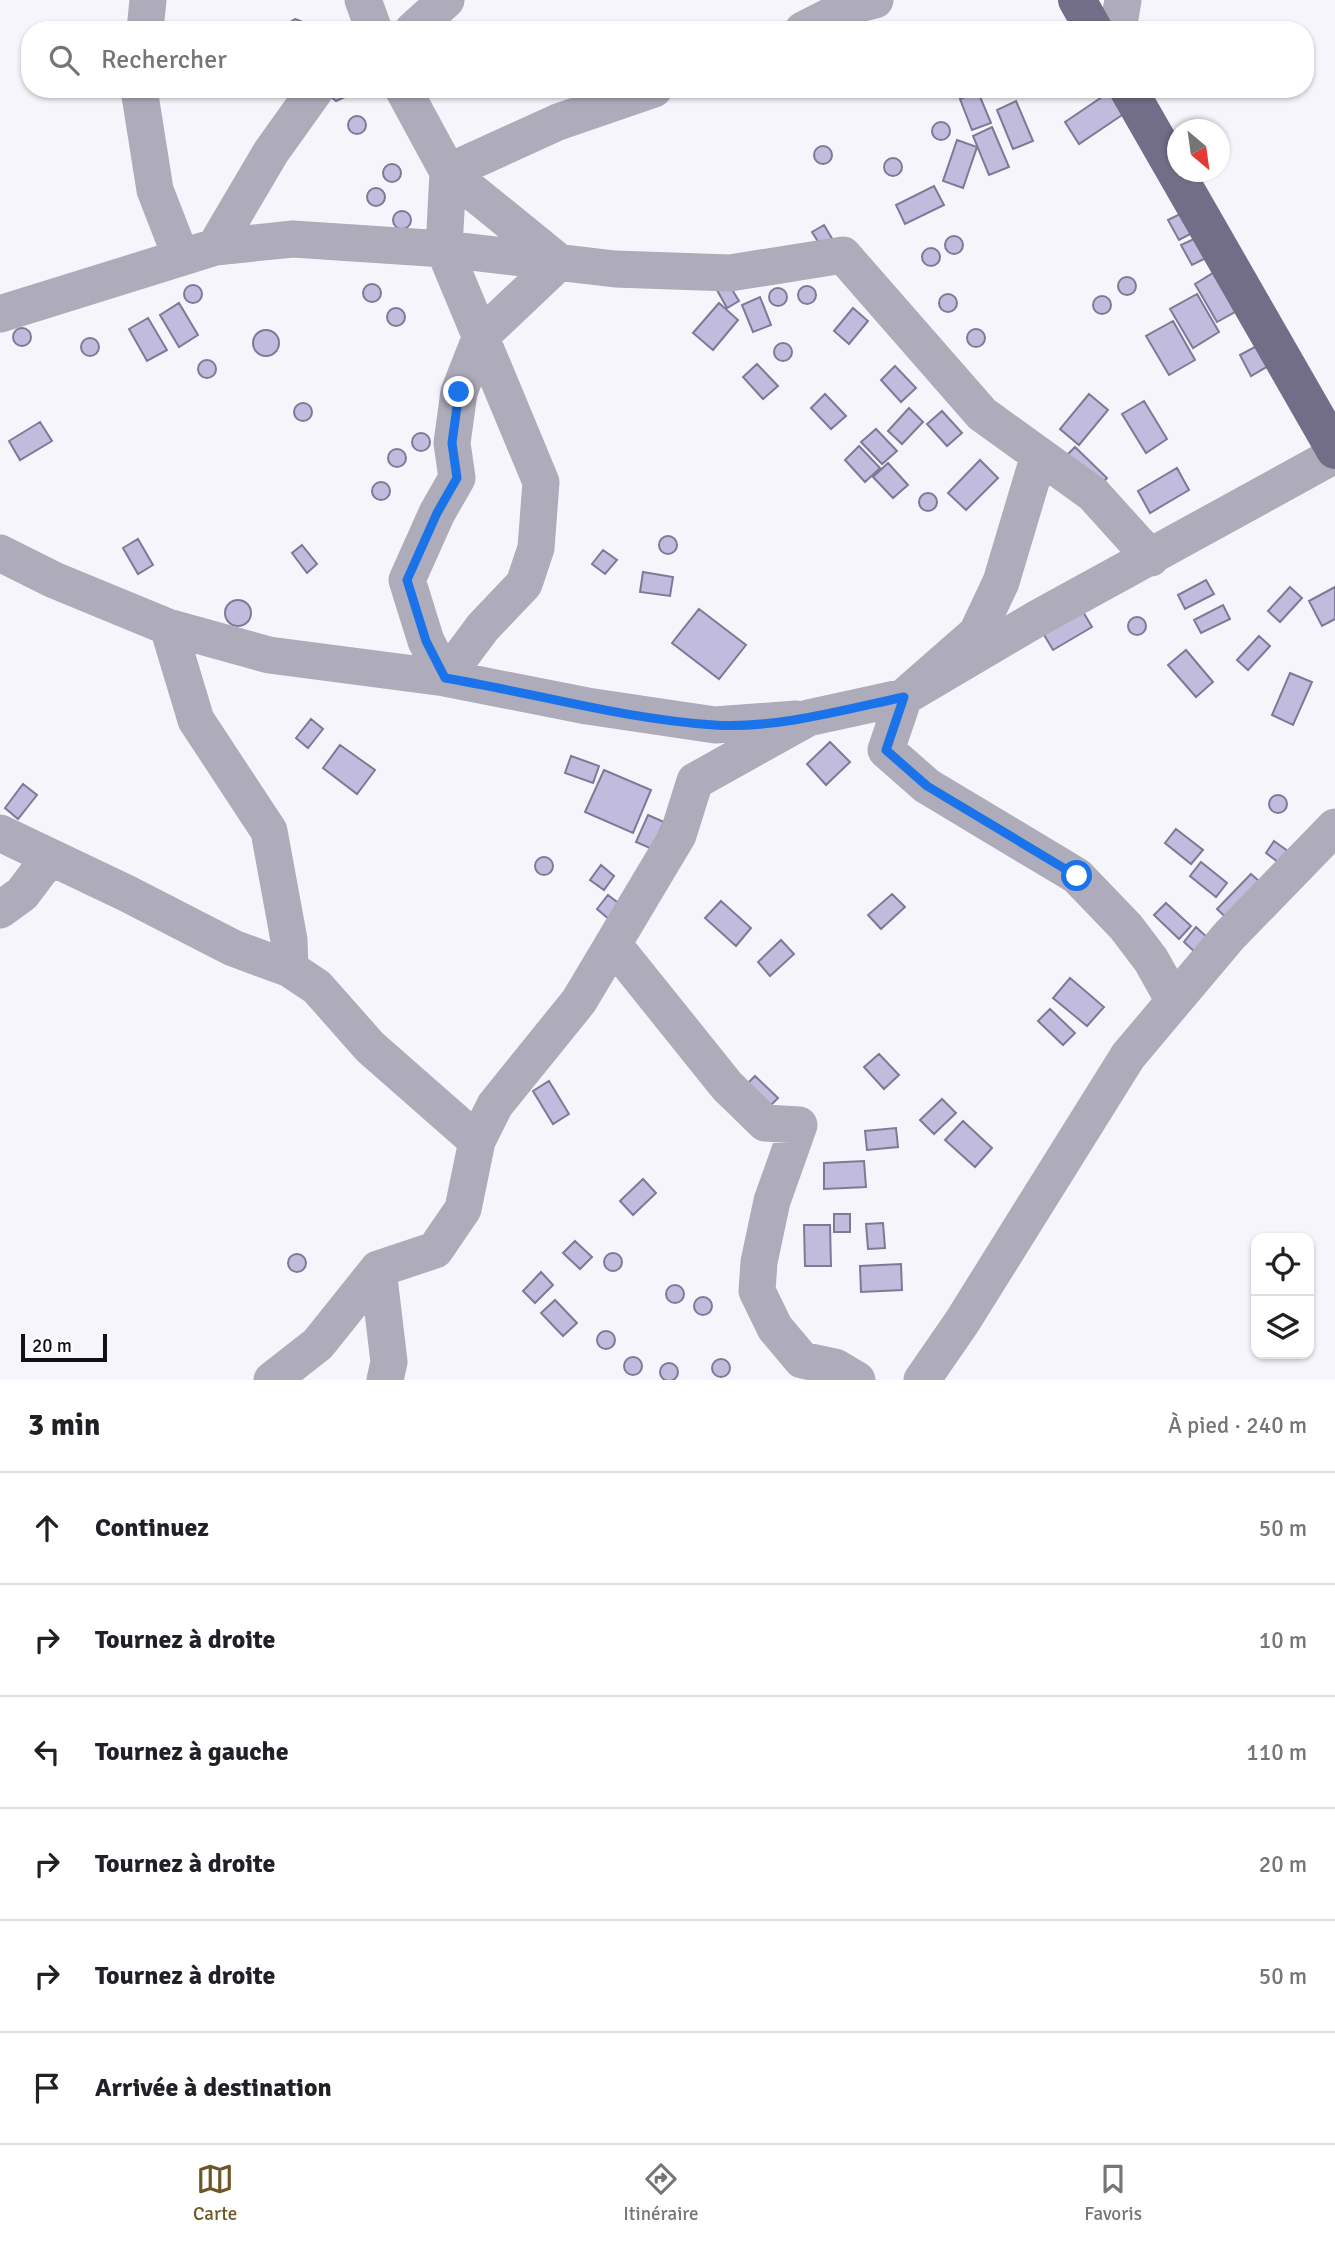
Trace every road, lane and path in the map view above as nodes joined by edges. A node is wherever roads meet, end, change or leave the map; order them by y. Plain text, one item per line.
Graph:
1 (148, 0) edge
2 (363, 0) edge
3 (446, 0) edge
4 (875, 0) edge
5 (1077, 0) edge
6 (1124, 0) edge
7 (146, 21) edge
8 (371, 21) edge
9 (423, 21) edge
10 (821, 21) edge
11 (1089, 21) edge
12 (1120, 21) edge
13 (140, 98) edge
14 (310, 98) edge
15 (408, 98) edge
16 (628, 98) edge
17 (1133, 98) edge
18 (448, 172) junction
19 (444, 249) junction
20 (198, 252) junction
21 (559, 262) junction
22 (0, 314) edge
23 (481, 336) junction
24 (1335, 453) edge
25 (1039, 455) junction
26 (0, 553) edge
27 (1151, 558) junction
28 (168, 627) junction
29 (445, 678) junction
30 (904, 697) junction
31 (808, 718) junction
32 (1335, 827) edge
33 (0, 833) edge
34 (50, 857) junction
35 (0, 910) edge
36 (613, 944) junction
37 (290, 969) junction
38 (1174, 1001) junction
39 (477, 1140) junction
40 (378, 1269) junction
41 (272, 1380) edge
42 (385, 1380) edge
43 (856, 1380) edge
44 (922, 1380) edge

1 - 7 street
2 - 8 street
3 - 9 street
4 - 10 street
5 - 11 main road
6 - 12 street
13 - 20 street
14 - 20 street
15 - 18 street
16 - 18 street
17 - 24 main road
18 - 19 street
18 - 21 street
19 - 20 street
19 - 21 street
19 - 23 street
20 - 22 street
21 - 23 street
21 - 25 street
23 - 29 street
23 - 29 street
24 - 27 street
25 - 27 street
25 - 30 street
26 - 28 street
27 - 30 street
28 - 29 street
28 - 37 street
29 - 31 street
30 - 31 street
30 - 38 street
31 - 36 street
32 - 38 street
33 - 34 street
34 - 35 street
34 - 37 street
36 - 39 street
36 - 43 street
37 - 39 street
38 - 44 street
39 - 40 street
40 - 41 street
40 - 42 street

